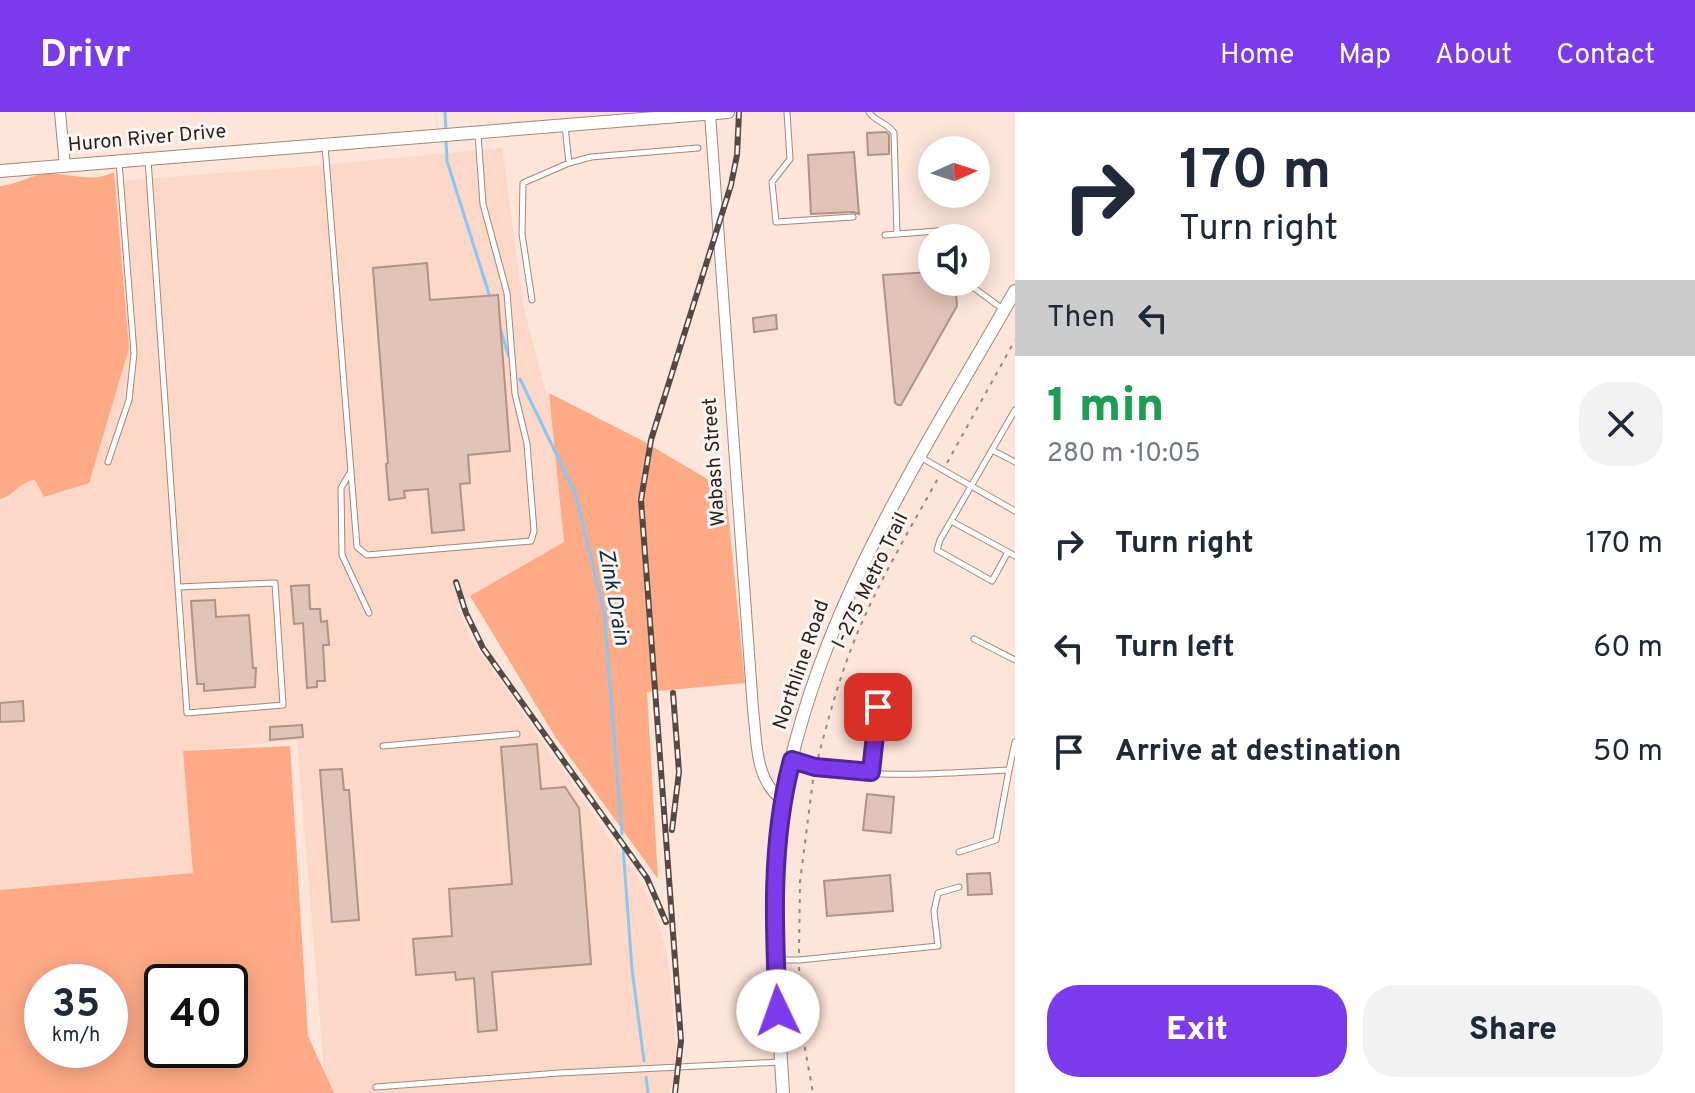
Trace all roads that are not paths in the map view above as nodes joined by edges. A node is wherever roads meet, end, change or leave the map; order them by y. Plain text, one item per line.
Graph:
1 (60, 112) edge
2 (728, 112) edge
3 (787, 112) edge
4 (869, 112) edge
5 (710, 113) edge
6 (626, 116) edge
7 (565, 125) junction
8 (478, 133) junction
9 (325, 145) junction
10 (698, 148) dead end
11 (148, 159) junction
12 (119, 161) junction
13 (569, 163) junction
14 (65, 166) junction
15 (0, 171) edge
16 (853, 217) dead end
17 (918, 232) edge
18 (897, 234) junction
19 (885, 235) dead end
20 (1015, 291) edge
21 (985, 296) edge
22 (532, 300) dead end
23 (1004, 310) junction
24 (1014, 415) edge
25 (992, 450) junction
26 (920, 457) junction
27 (108, 462) dead end
28 (1015, 462) edge
29 (351, 471) junction
30 (972, 486) junction
31 (1015, 511) edge
32 (951, 521) junction
33 (1008, 552) junction
34 (1015, 556) edge
35 (178, 587) junction
36 (369, 613) dead end
37 (974, 639) dead end
38 (1015, 660) edge
39 (878, 707) dead end
40 (517, 734) dead end
41 (1015, 742) edge
42 (383, 746) dead end
43 (792, 760) junction
44 (1009, 770) junction
45 (871, 772) junction
46 (784, 801) junction
47 (959, 852) dead end
48 (959, 887) dead end
49 (776, 960) junction
50 (781, 1062) junction
51 (376, 1087) dead end
52 (783, 1093) edge

1 - 14 street
2 - 5 street, Huron River Drive
3 - 16 lane
4 - 18 lane
5 - 6 street, Huron River Drive
5 - 46 street, Wabash Street
6 - 7 street, Huron River Drive
7 - 8 street, Huron River Drive
7 - 13 lane
8 - 9 street, Huron River Drive
8 - 29 lane
9 - 11 street, Huron River Drive
9 - 29 lane
10 - 13 lane
11 - 12 street, Huron River Drive
11 - 35 lane
12 - 14 street, Huron River Drive
12 - 27 lane
13 - 22 lane
14 - 15 street, Huron River Drive
17 - 18 lane
18 - 19 lane
20 - 23 street, Northline Road
21 - 23 lane
23 - 26 street, Northline Road
24 - 25 lane
25 - 28 lane
25 - 30 lane
26 - 30 lane
26 - 43 street, Northline Road
29 - 36 lane
30 - 31 lane
30 - 32 lane
32 - 33 lane
32 - 33 lane
33 - 34 lane
35 - 35 lane
37 - 38 lane
39 - 45 lane
40 - 42 lane
41 - 44 lane
43 - 45 lane
43 - 46 street, Northline Road
44 - 45 lane
44 - 47 lane
46 - 49 street, Northline Road
48 - 49 lane
49 - 50 street, Northline Road
50 - 51 lane
50 - 52 street, Northline Road

